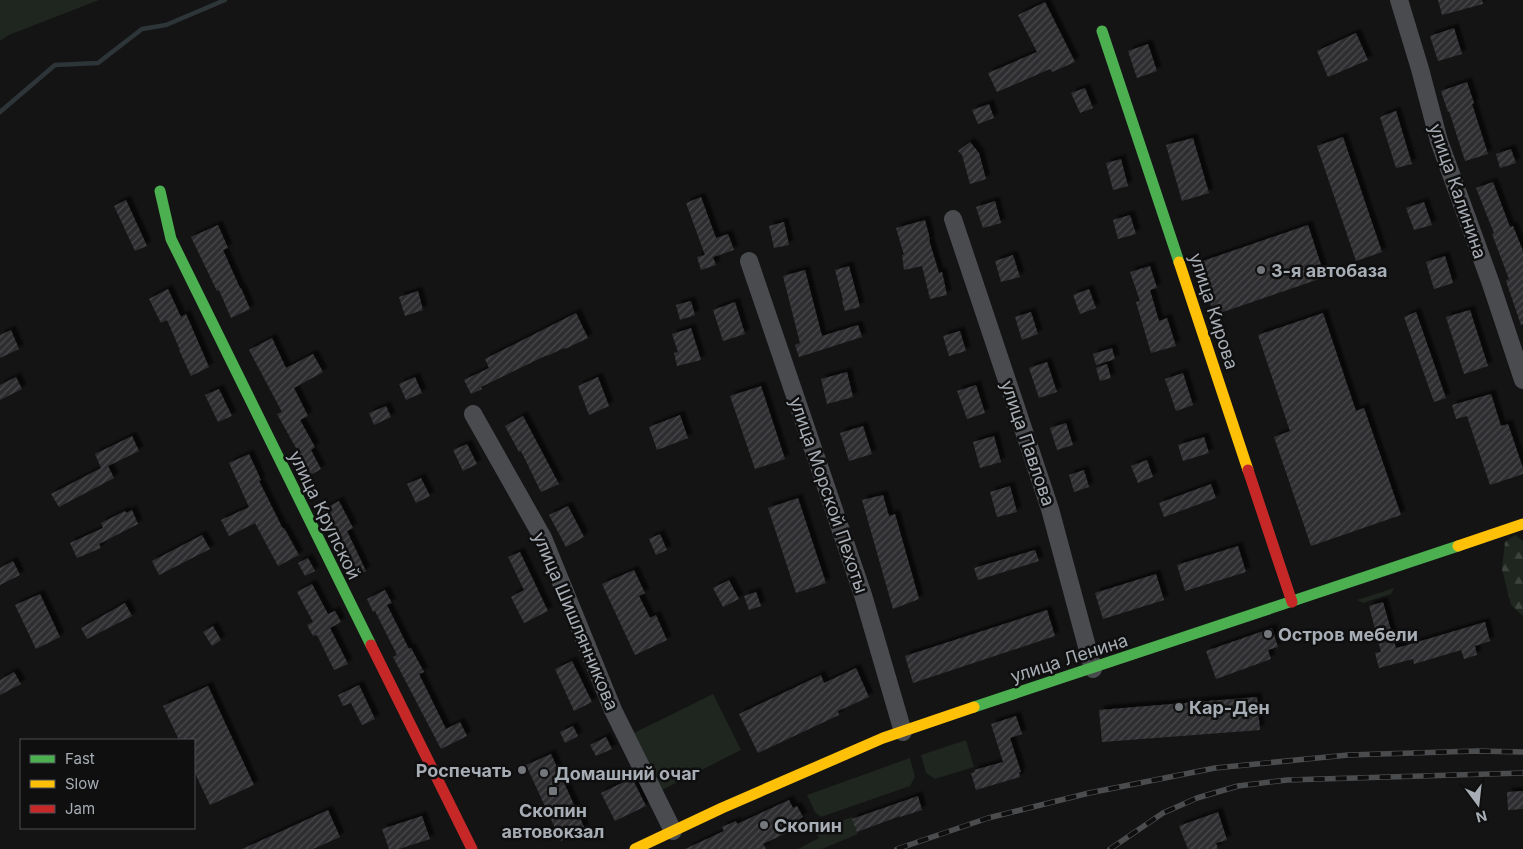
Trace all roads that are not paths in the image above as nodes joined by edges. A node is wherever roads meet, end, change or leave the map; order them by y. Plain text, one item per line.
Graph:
1 (1399, 0) edge
2 (1102, 31) dead end
3 (160, 191) dead end
4 (953, 219) dead end
5 (749, 261) dead end
6 (1523, 380) edge
7 (473, 414) dead end
8 (1523, 524) edge
9 (1292, 602) junction
10 (1092, 669) junction
11 (903, 732) junction
12 (673, 831) junction
13 (472, 849) edge
14 (635, 849) edge

1 - 6 street, улица Калинина
2 - 9 street, улица Кирова
3 - 13 street, улица Крупской
4 - 10 street, улица Павлова
5 - 11 street, улица Морской Пехоты
7 - 12 street, улица Шишлянникова
8 - 9 street, улица Ленина
9 - 10 street, улица Ленина
10 - 11 street, улица Ленина
11 - 12 street, улица Ленина
12 - 14 street, улица Ленина

